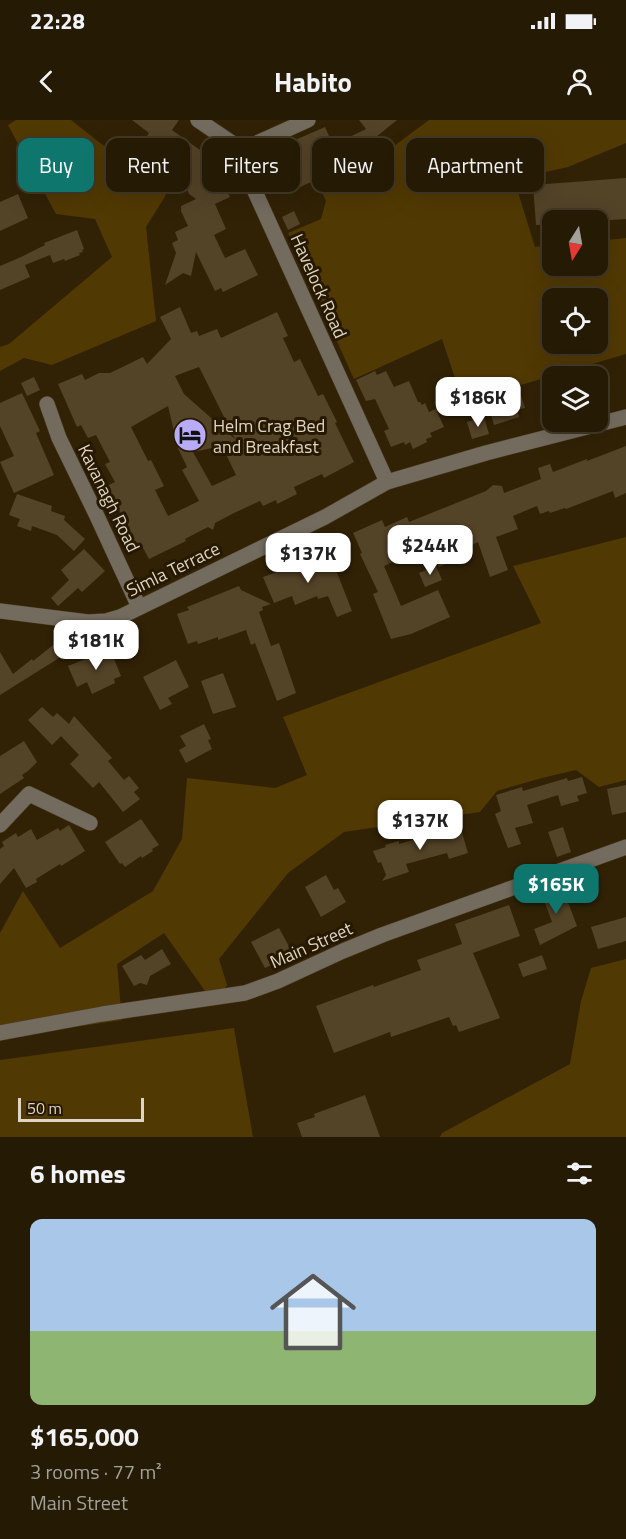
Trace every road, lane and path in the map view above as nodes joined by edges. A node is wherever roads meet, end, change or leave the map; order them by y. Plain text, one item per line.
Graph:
1 (198, 120) edge
2 (308, 120) edge
3 (224, 138) edge
4 (268, 138) edge
5 (255, 192) edge
6 (47, 404) dead end
7 (626, 417) edge
8 (387, 482) junction
9 (139, 607) junction
10 (0, 611) edge
11 (90, 823) dead end
12 (0, 825) edge
13 (626, 847) edge
14 (0, 1033) edge

1 - 3 street, Havelock Road
2 - 4 street
5 - 8 street, Havelock Road
6 - 9 street, Kavanagh Road
7 - 8 street, Simla Terrace
8 - 9 street, Simla Terrace
9 - 10 street, Simla Terrace
11 - 12 street
13 - 14 street, Main Street

